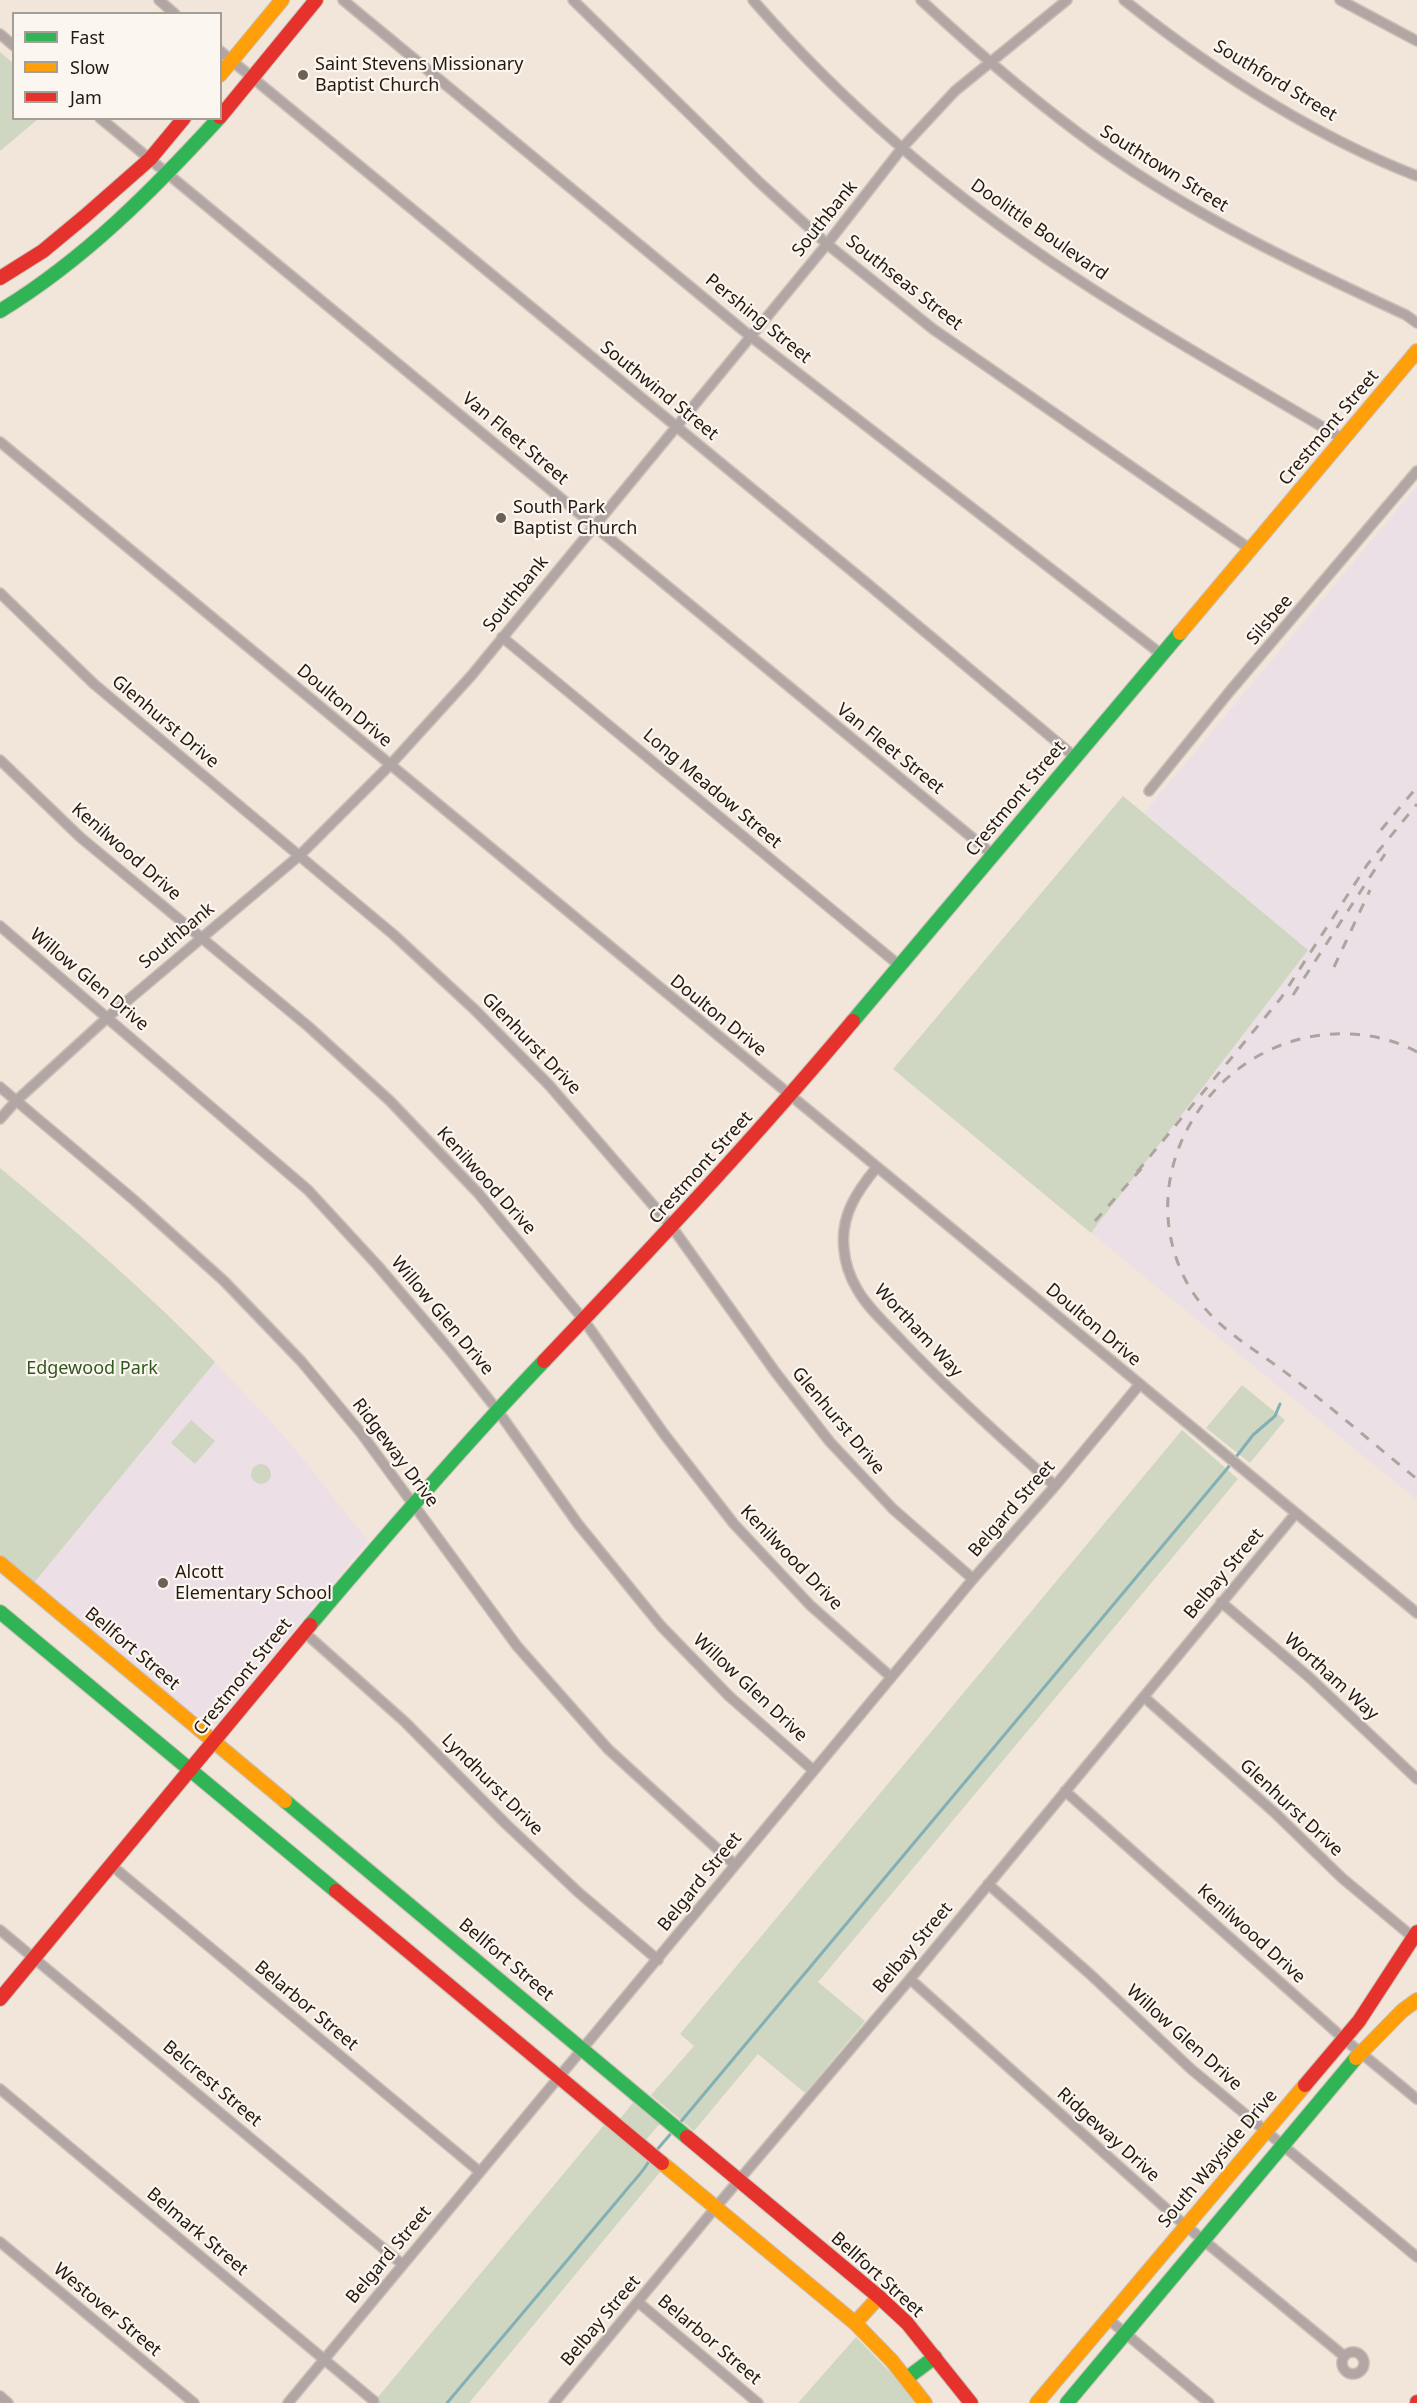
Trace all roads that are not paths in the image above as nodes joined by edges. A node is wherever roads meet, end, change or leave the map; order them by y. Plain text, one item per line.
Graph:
1 (159, 0) edge
2 (282, 0) edge
3 (316, 0) edge
4 (343, 0) edge
5 (573, 0) edge
6 (753, 0) edge
7 (921, 0) edge
8 (1067, 0) edge
9 (1124, 0) edge
10 (1340, 0) edge
11 (173, 12) edge
12 (0, 34) edge
13 (1417, 41) edge
14 (12, 44) edge
15 (222, 53) edge
16 (233, 61) junction
17 (988, 62) junction
18 (222, 73) edge
19 (252, 77) junction
20 (222, 115) edge
21 (102, 120) edge
22 (182, 120) edge
23 (218, 120) edge
24 (902, 148) junction
25 (150, 159) junction
26 (168, 174) junction
27 (1417, 176) edge
28 (827, 244) junction
29 (0, 278) edge
30 (0, 312) edge
31 (1417, 323) edge
32 (750, 336) junction
33 (1417, 351) edge
34 (676, 426) junction
35 (1343, 439) junction
36 (0, 442) edge
37 (1417, 471) edge
38 (593, 526) junction
39 (1250, 549) junction
40 (0, 593) edge
41 (502, 637) junction
42 (1161, 654) junction
43 (1074, 757) junction
44 (0, 760) edge
45 (390, 765) junction
46 (1149, 791) dead end
47 (992, 854) junction
48 (300, 855) junction
49 (0, 926) edge
50 (201, 938) junction
51 (900, 966) junction
52 (108, 1017) junction
53 (0, 1087) edge
54 (790, 1096) junction
55 (16, 1101) junction
56 (0, 1119) edge
57 (877, 1167) junction
58 (672, 1227) junction
59 (583, 1319) junction
60 (1140, 1384) junction
61 (498, 1411) junction
62 (1055, 1486) junction
63 (413, 1502) junction
64 (1296, 1513) junction
65 (0, 1563) edge
66 (973, 1579) junction
67 (1221, 1602) junction
68 (0, 1612) edge
69 (1417, 1613) edge
70 (304, 1632) junction
71 (891, 1677) junction
72 (1144, 1697) junction
73 (214, 1741) junction
74 (191, 1770) junction
75 (813, 1770) junction
76 (1417, 1779) edge
77 (1065, 1791) junction
78 (111, 1865) junction
79 (735, 1865) junction
80 (988, 1884) junction
81 (0, 1930) edge
82 (1416, 1936) edge
83 (34, 1958) junction
84 (658, 1960) junction
85 (910, 1979) junction
86 (0, 1999) edge
87 (1417, 2000) edge
88 (1344, 2038) junction
89 (583, 2048) junction
90 (1361, 2053) junction
91 (559, 2076) junction
92 (0, 2089) edge
93 (1417, 2100) edge
94 (1265, 2132) junction
95 (1283, 2147) junction
96 (480, 2172) junction
97 (740, 2180) junction
98 (716, 2207) junction
99 (1186, 2226) junction
100 (0, 2242) edge
101 (1204, 2242) junction
102 (1417, 2258) edge
103 (402, 2264) junction
104 (879, 2296) junction
105 (638, 2302) junction
106 (1107, 2318) junction
107 (855, 2323) junction
108 (1126, 2333) junction
109 (1344, 2356) dead end
110 (935, 2357) junction
111 (325, 2359) junction
112 (907, 2378) junction
113 (0, 2396) edge
114 (374, 2401) dead end
115 (560, 2401) edge
116 (8, 2403) edge
117 (194, 2403) edge
118 (288, 2403) edge
119 (758, 2403) edge
120 (926, 2403) edge
121 (971, 2403) edge
122 (1037, 2403) edge
123 (1067, 2403) edge
124 (1209, 2403) edge

1 - 11 street
2 - 16 main road
3 - 19 main road
4 - 32 street, Pershing Street
5 - 28 street, Southseas Street
6 - 24 street, Doolittle Boulevard
7 - 17 street, Southtown Street
8 - 17 street, Southbank
9 - 27 street, Southford Street
10 - 13 street
12 - 14 street
15 - 16 street, Southwind Street
16 - 18 main road
16 - 19 street, Southwind Street
17 - 24 street, Southbank
17 - 31 street, Southtown Street
19 - 20 main road
19 - 34 street, Southwind Street
21 - 25 street, Van Fleet Street
22 - 25 main road
23 - 26 main road
24 - 28 street, Southbank
24 - 35 street, Doolittle Boulevard
25 - 26 street, Van Fleet Street
25 - 29 main road
26 - 30 main road
26 - 38 street, Van Fleet Street
28 - 32 street, Southbank
28 - 39 street, Southseas Street
32 - 34 street, Southbank
32 - 42 street, Pershing Street
33 - 35 main road, Crestmont Street
34 - 38 street, Southbank
34 - 43 street, Southwind Street
35 - 39 main road, Crestmont Street
36 - 45 street, Doulton Drive
37 - 46 street, Silsbee
38 - 41 street, Southbank
38 - 47 street, Van Fleet Street
39 - 42 main road, Crestmont Street
40 - 48 street, Glenhurst Drive
41 - 45 street, Southbank
41 - 51 street, Long Meadow Street
42 - 43 main road, Crestmont Street
43 - 47 main road, Crestmont Street
44 - 50 street, Kenilwood Drive
45 - 48 street, Southbank
45 - 54 street, Doulton Drive
47 - 51 main road, Crestmont Street
48 - 50 street, Southbank
48 - 58 street, Glenhurst Drive
49 - 52 street, Willow Glen Drive
50 - 52 street, Southbank
50 - 59 street, Kenilwood Drive
51 - 54 main road, Crestmont Street
52 - 55 street, Southbank
52 - 61 street, Willow Glen Drive
53 - 55 street, Ridgeway Drive
54 - 57 street, Doulton Drive
54 - 58 main road, Crestmont Street
55 - 56 street, Southbank
55 - 63 street, Ridgeway Drive
57 - 60 street, Doulton Drive
57 - 62 street, Wortham Way
58 - 59 main road, Crestmont Street
58 - 66 street, Glenhurst Drive
59 - 61 main road, Crestmont Street
59 - 71 street, Kenilwood Drive
60 - 62 street, Belgard Street
60 - 64 street, Doulton Drive
61 - 63 main road, Crestmont Street
61 - 75 street, Willow Glen Drive
62 - 66 street, Belgard Street
63 - 70 main road, Crestmont Street
63 - 79 street, Ridgeway Drive
64 - 67 street, Belbay Street
64 - 69 street, Doulton Drive
65 - 73 main road, Bellfort Street
66 - 71 street, Belgard Street
67 - 72 street, Belbay Street
67 - 76 street, Wortham Way
68 - 74 main road
70 - 73 main road, Crestmont Street
70 - 84 street, Lyndhurst Drive
71 - 75 street, Belgard Street
72 - 77 street, Belbay Street
72 - 82 street, Glenhurst Drive
73 - 74 main road, Crestmont Street
73 - 89 main road, Bellfort Street
74 - 78 main road, Crestmont Street
74 - 91 main road
75 - 79 street, Belgard Street
77 - 80 street, Belbay Street
77 - 88 street, Kenilwood Drive
78 - 83 main road, Crestmont Street
78 - 96 street, Belarbor Street
79 - 84 street, Belgard Street
80 - 85 street, Belbay Street
80 - 94 street, Willow Glen Drive
81 - 83 street, Belcrest Street
82 - 88 main road, South Wayside Drive
83 - 86 main road, Crestmont Street
83 - 103 street, Belcrest Street
84 - 89 street, Belgard Street
85 - 97 street, Belbay Street
85 - 99 street, Ridgeway Drive
87 - 90 main road
88 - 90 street, Kenilwood Drive
88 - 94 main road, South Wayside Drive
89 - 91 street, Belgard Street
89 - 97 main road, Bellfort Street
90 - 93 street, Kenilwood Drive
90 - 95 main road
91 - 96 street, Belgard Street
91 - 98 main road
92 - 111 street, Belmark Street
94 - 95 street, Willow Glen Drive
94 - 99 main road, South Wayside Drive
95 - 101 main road
95 - 102 street, Willow Glen Drive
96 - 103 street, Belgard Street
97 - 98 street, Belbay Street
97 - 104 main road, Bellfort Street
98 - 105 street, Belbay Street
98 - 107 main road
99 - 101 street, Ridgeway Drive
99 - 106 main road, South Wayside Drive
100 - 117 street, Westover Street
101 - 108 main road
101 - 109 street, Ridgeway Drive
103 - 111 street, Belgard Street
104 - 107 main road
104 - 110 main road, Bellfort Street
105 - 115 street, Belbay Street
105 - 119 street, Belarbor Street
106 - 108 street
106 - 122 main road, South Wayside Drive
107 - 112 main road
108 - 123 main road
108 - 124 street
110 - 112 main road
110 - 121 main road, Bellfort Street
111 - 114 street, Belmark Street
111 - 118 street, Belgard Street
112 - 120 main road
113 - 116 street

